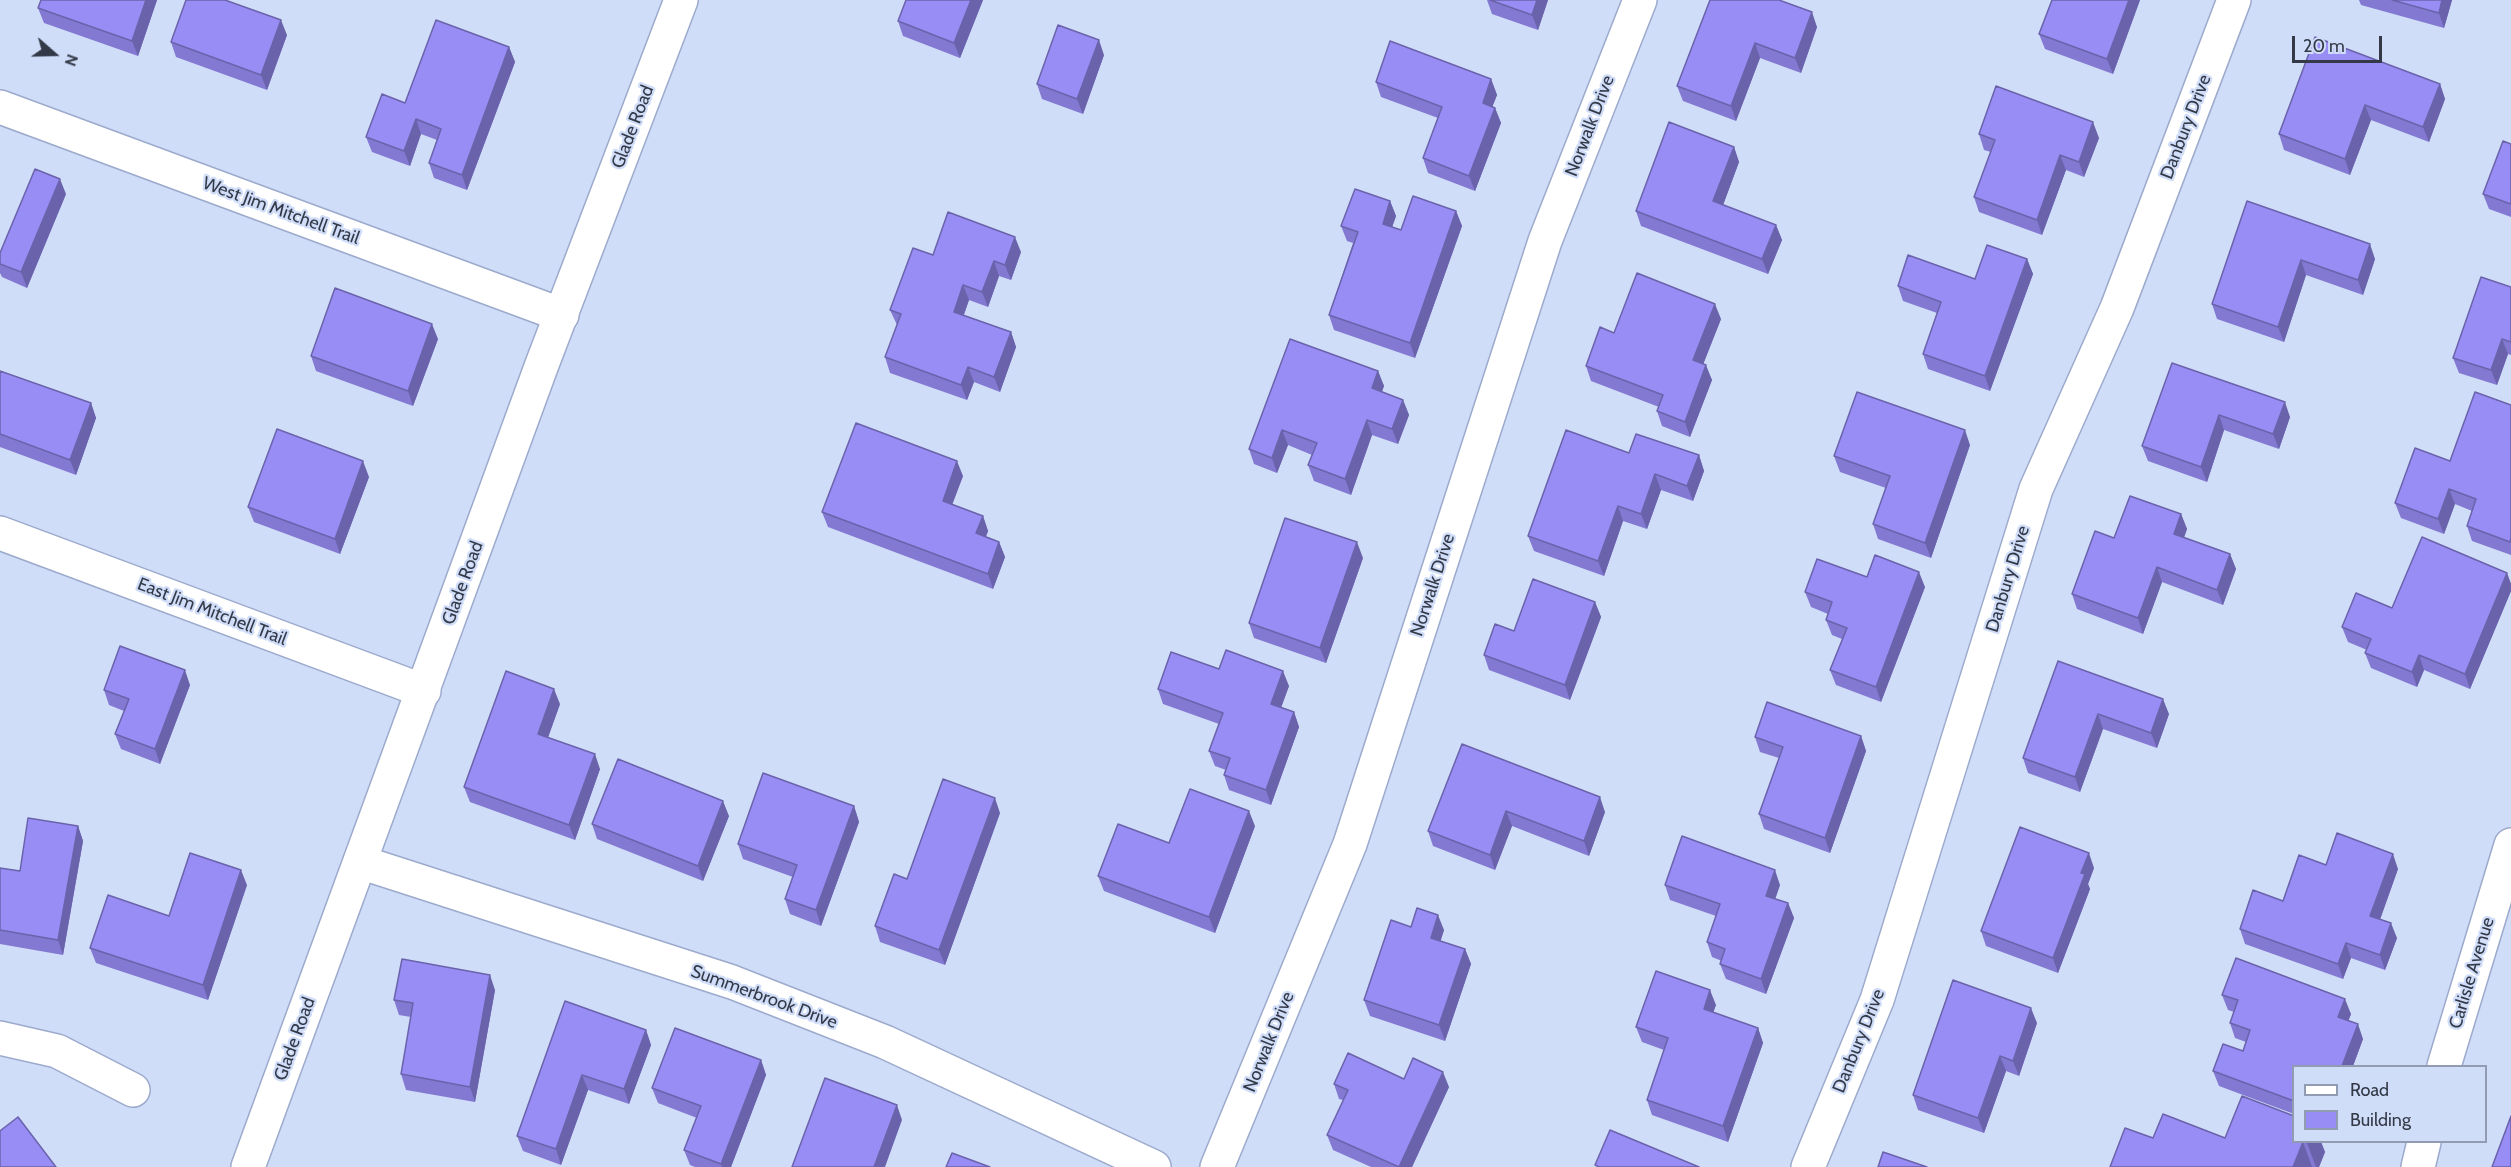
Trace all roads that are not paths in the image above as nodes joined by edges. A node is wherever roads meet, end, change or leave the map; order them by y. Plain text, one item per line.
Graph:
1 (681, 0) edge
2 (1640, 0) edge
3 (2234, 0) edge
4 (0, 107) edge
5 (562, 315) junction
6 (0, 533) edge
7 (424, 691) junction
8 (2511, 845) edge
9 (360, 862) junction
10 (0, 1038) edge
11 (2444, 1065) edge
12 (133, 1090) dead end
13 (2424, 1143) edge
14 (248, 1167) edge
15 (1154, 1167) edge
16 (1217, 1167) edge
17 (1808, 1167) edge
18 (2418, 1167) edge

1 - 5 street, Glade Road
2 - 16 street, Norwalk Drive
3 - 17 street, Danbury Drive
4 - 5 street, West Jim Mitchell Trail
5 - 7 street, Glade Road
6 - 7 street, East Jim Mitchell Trail
7 - 9 street, Glade Road
8 - 11 street, Carlisle Avenue
9 - 14 street, Glade Road
9 - 15 street, Summerbrook Drive
10 - 12 street
13 - 18 street

